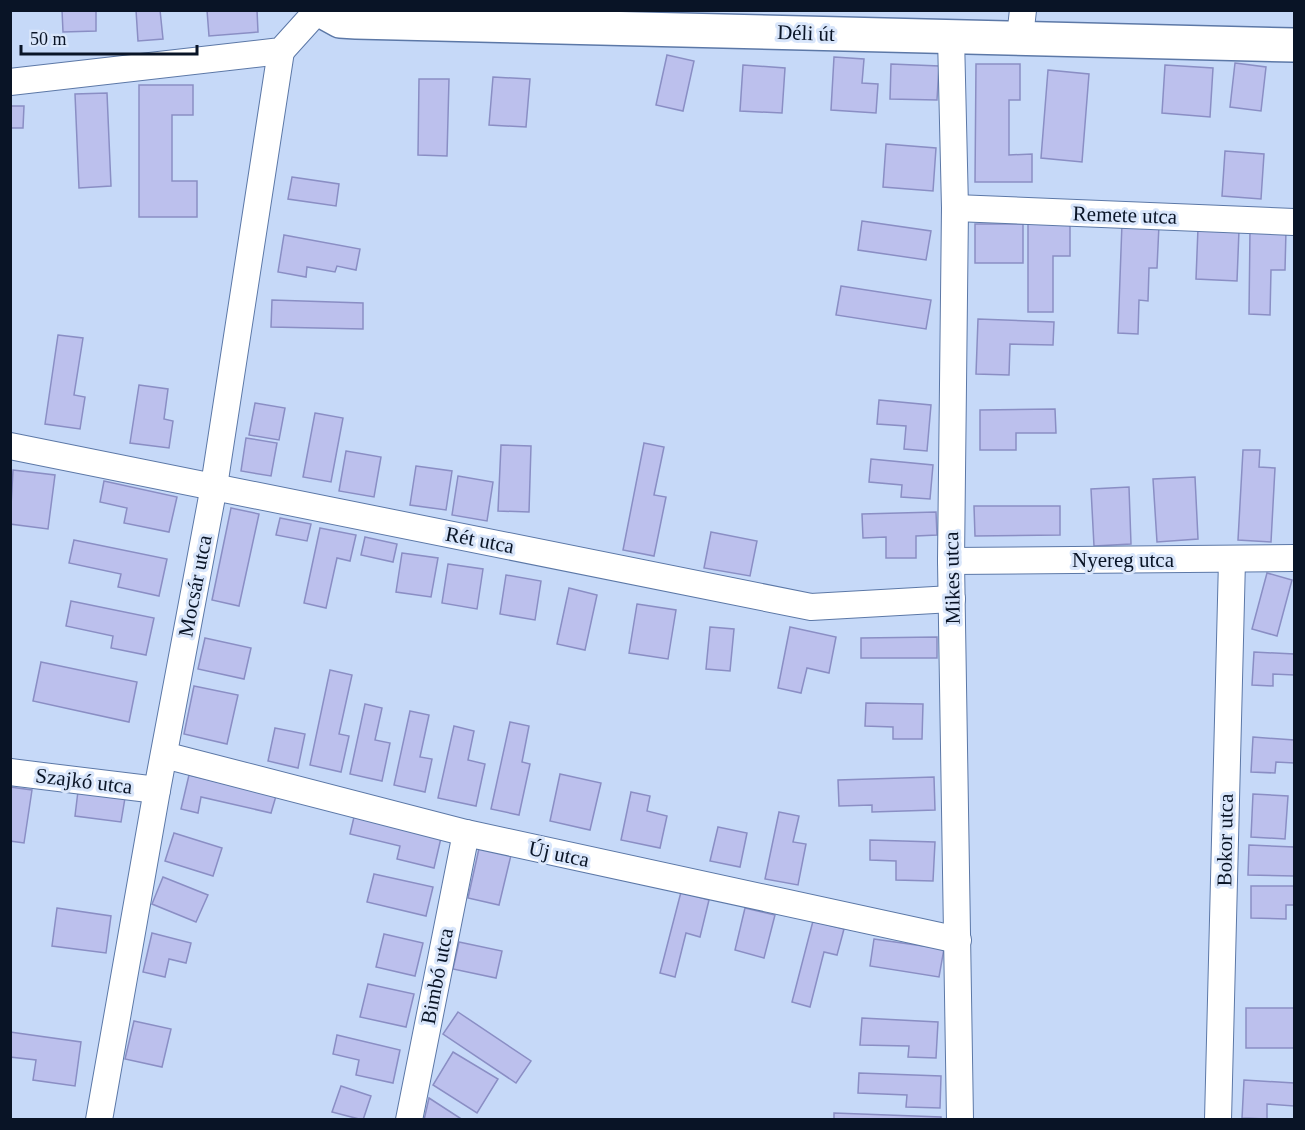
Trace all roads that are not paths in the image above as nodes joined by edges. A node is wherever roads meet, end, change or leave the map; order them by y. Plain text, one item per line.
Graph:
1 (319, 10) edge
2 (602, 19) edge
3 (1021, 24) edge
4 (951, 37) junction
5 (1294, 45) edge
6 (281, 51) junction
7 (10, 82) edge
8 (955, 208) junction
9 (1294, 222) edge
10 (10, 446) edge
11 (214, 486) junction
12 (1294, 558) edge
13 (1232, 560) junction
14 (951, 561) junction
15 (952, 599) junction
16 (164, 755) junction
17 (10, 772) edge
18 (156, 790) junction
19 (466, 833) junction
20 (958, 940) junction
21 (99, 1119) edge
22 (409, 1119) edge
23 (960, 1119) edge
24 (1218, 1119) edge

1 - 2 main road, Déli út
1 - 6 street
2 - 4 main road, Déli út
3 - 4 main road, Déli út
3 - 5 main road, Déli út
4 - 8 street, Mikes utca
6 - 7 street
6 - 11 street, Mocsár utca
8 - 9 street, Remete utca
8 - 14 street, Mikes utca
10 - 11 street, Rét utca
11 - 15 street, Rét utca
11 - 16 street, Mocsár utca
12 - 13 street, Nyereg utca
13 - 14 street, Nyereg utca
13 - 24 street, Bokor utca
14 - 15 street, Mikes utca
15 - 20 street, Mikes utca
16 - 18 street, Mocsár utca
16 - 19 street, Új utca
17 - 18 street, Szajkó utca
18 - 21 street, Mocsár utca
19 - 20 street, Új utca
19 - 22 street, Bimbó utca
20 - 23 street, Mikes utca

